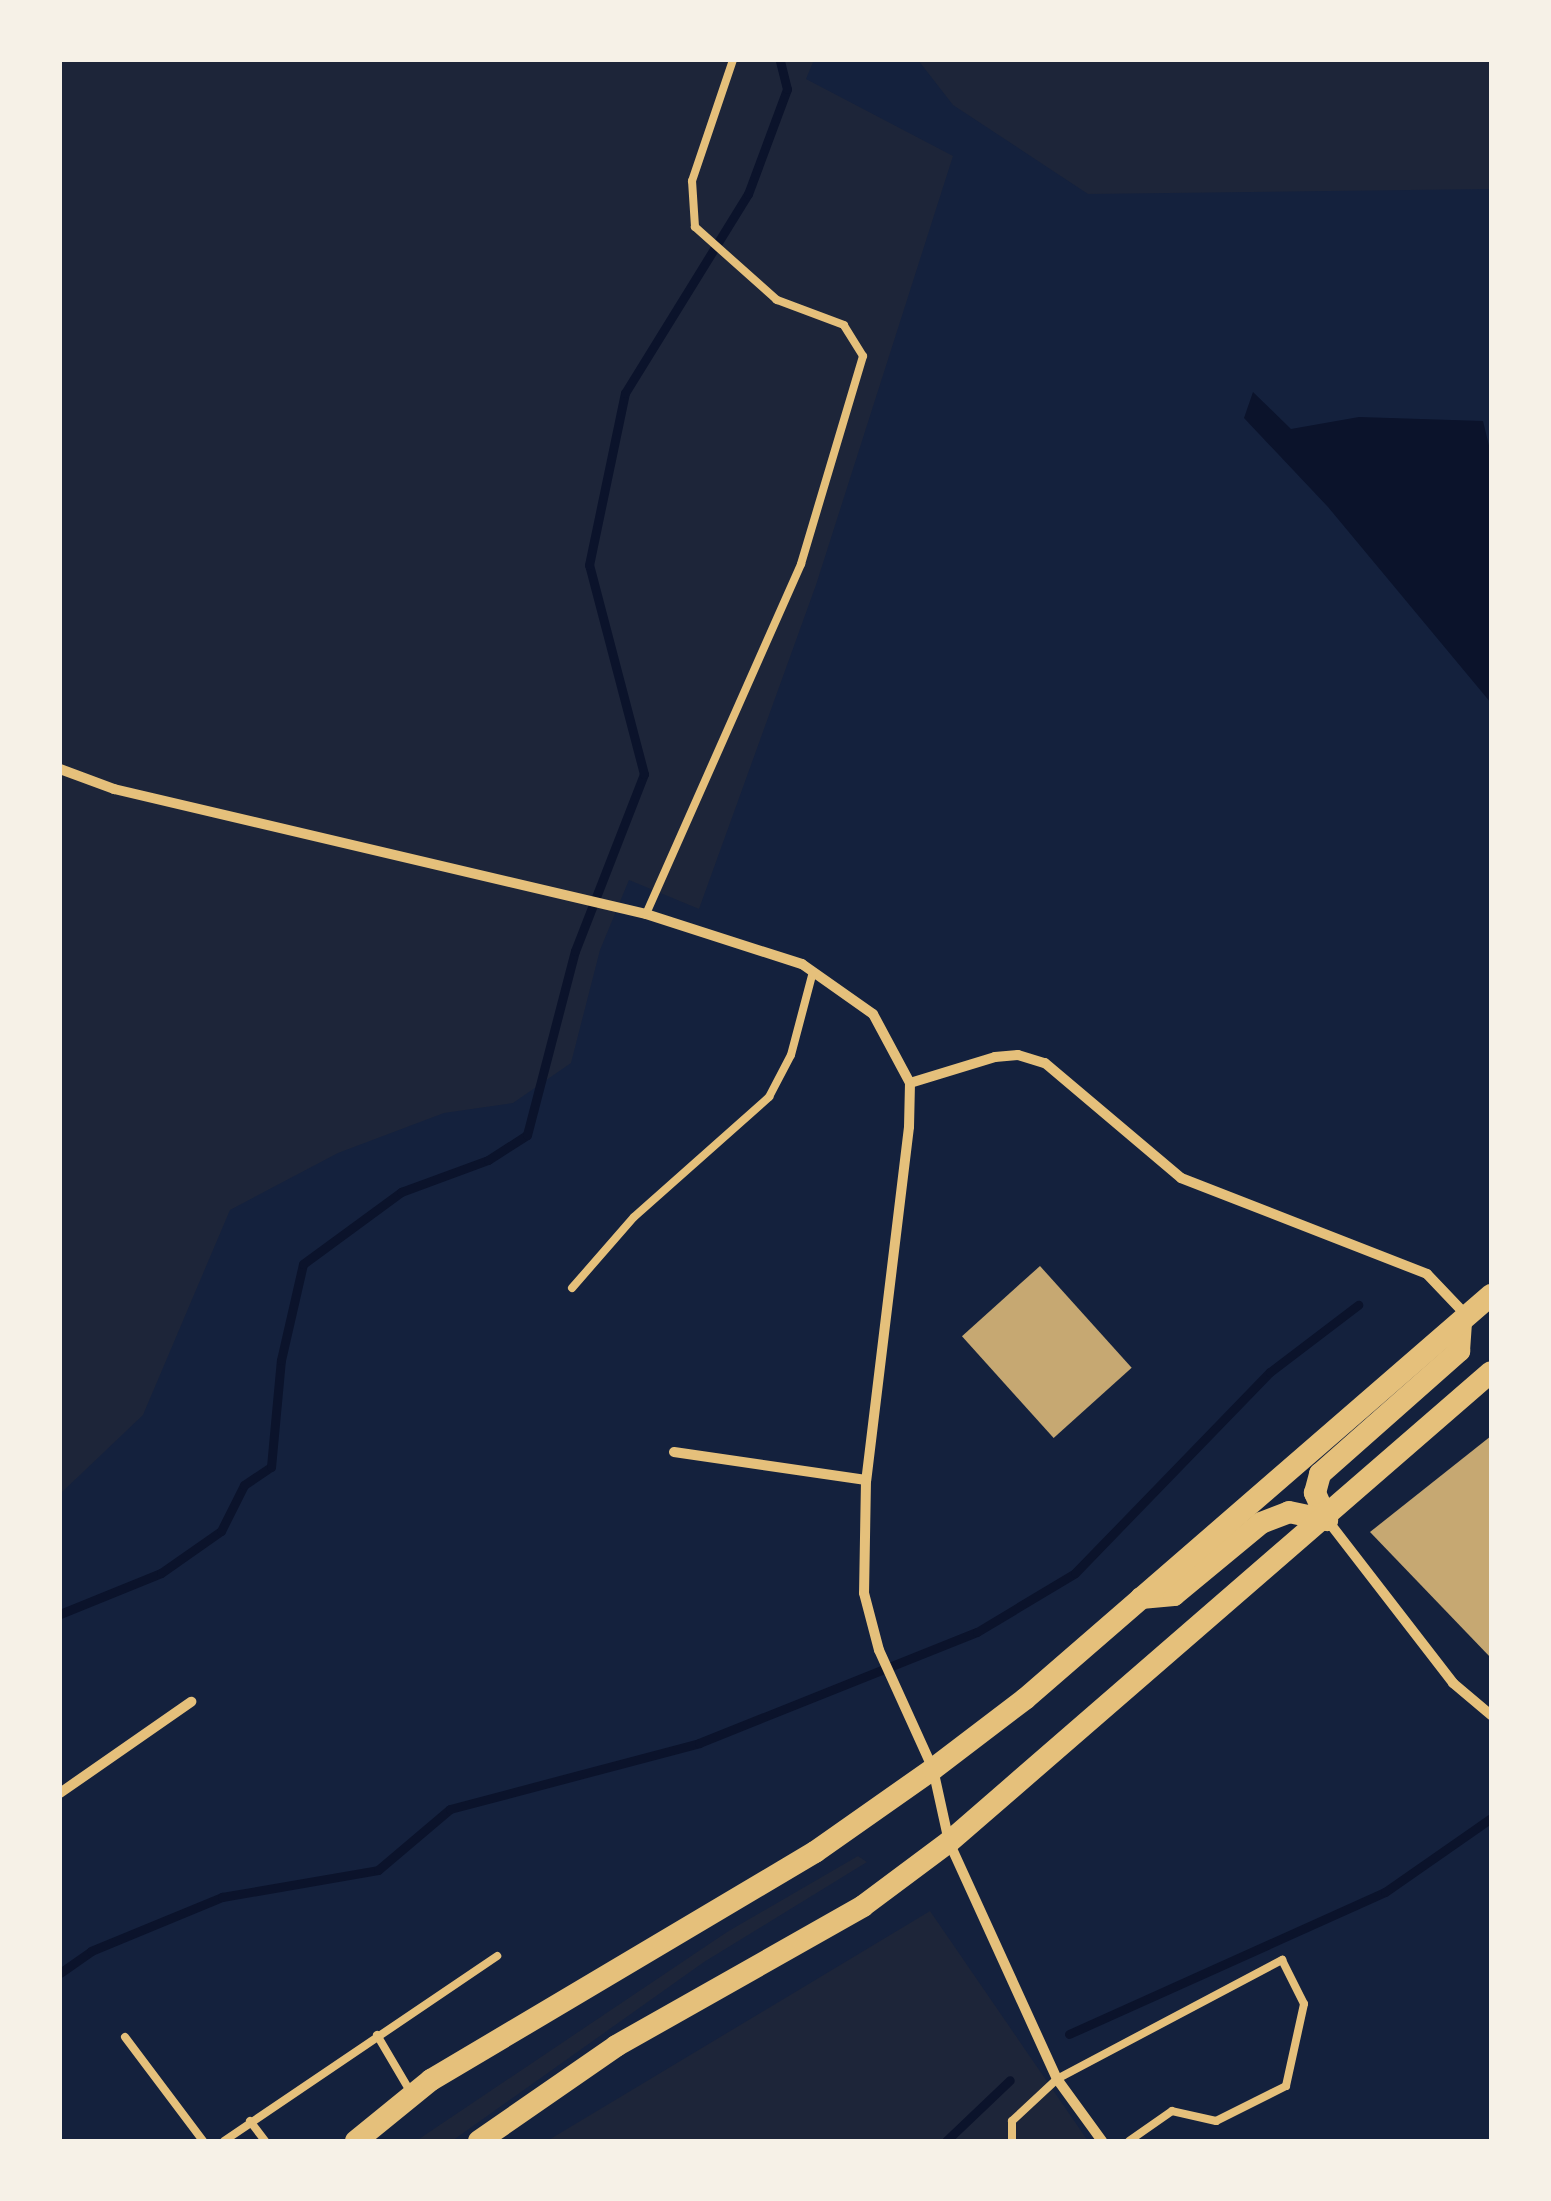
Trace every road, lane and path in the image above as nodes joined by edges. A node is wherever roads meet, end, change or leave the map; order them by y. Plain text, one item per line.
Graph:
1 (733, 60) edge
2 (60, 769) edge
3 (646, 914) junction
4 (813, 972) junction
5 (910, 1083) junction
6 (572, 1288) dead end
7 (1491, 1295) edge
8 (1465, 1320) junction
9 (1491, 1372) edge
10 (674, 1452) dead end
11 (866, 1480) junction
12 (1328, 1520) junction
13 (1140, 1598) junction
14 (191, 1702) dead end
15 (1491, 1716) edge
16 (933, 1769) junction
17 (60, 1793) edge
18 (949, 1842) junction
19 (497, 1956) dead end
20 (377, 2035) junction
21 (125, 2037) dead end
22 (1057, 2078) junction
23 (412, 2095) junction
24 (250, 2121) junction
25 (203, 2141) edge
26 (224, 2141) edge
27 (265, 2141) edge
28 (356, 2141) edge
29 (478, 2141) edge
30 (1012, 2141) edge
31 (1102, 2141) edge
32 (1128, 2141) edge

1 - 3 lane
2 - 3 street
3 - 4 street
4 - 5 street
4 - 6 lane
5 - 8 street
5 - 11 street
7 - 8 highway
8 - 12 highway
8 - 13 highway
9 - 12 highway
10 - 11 street
11 - 16 street
12 - 13 highway
12 - 15 street
12 - 18 highway
13 - 16 highway
14 - 17 street
16 - 18 street
16 - 23 highway
18 - 22 street
18 - 29 highway
19 - 20 lane
20 - 23 lane
20 - 24 lane
21 - 25 lane
22 - 30 lane
22 - 31 street
22 - 32 lane
23 - 28 highway
24 - 26 lane
24 - 27 lane

